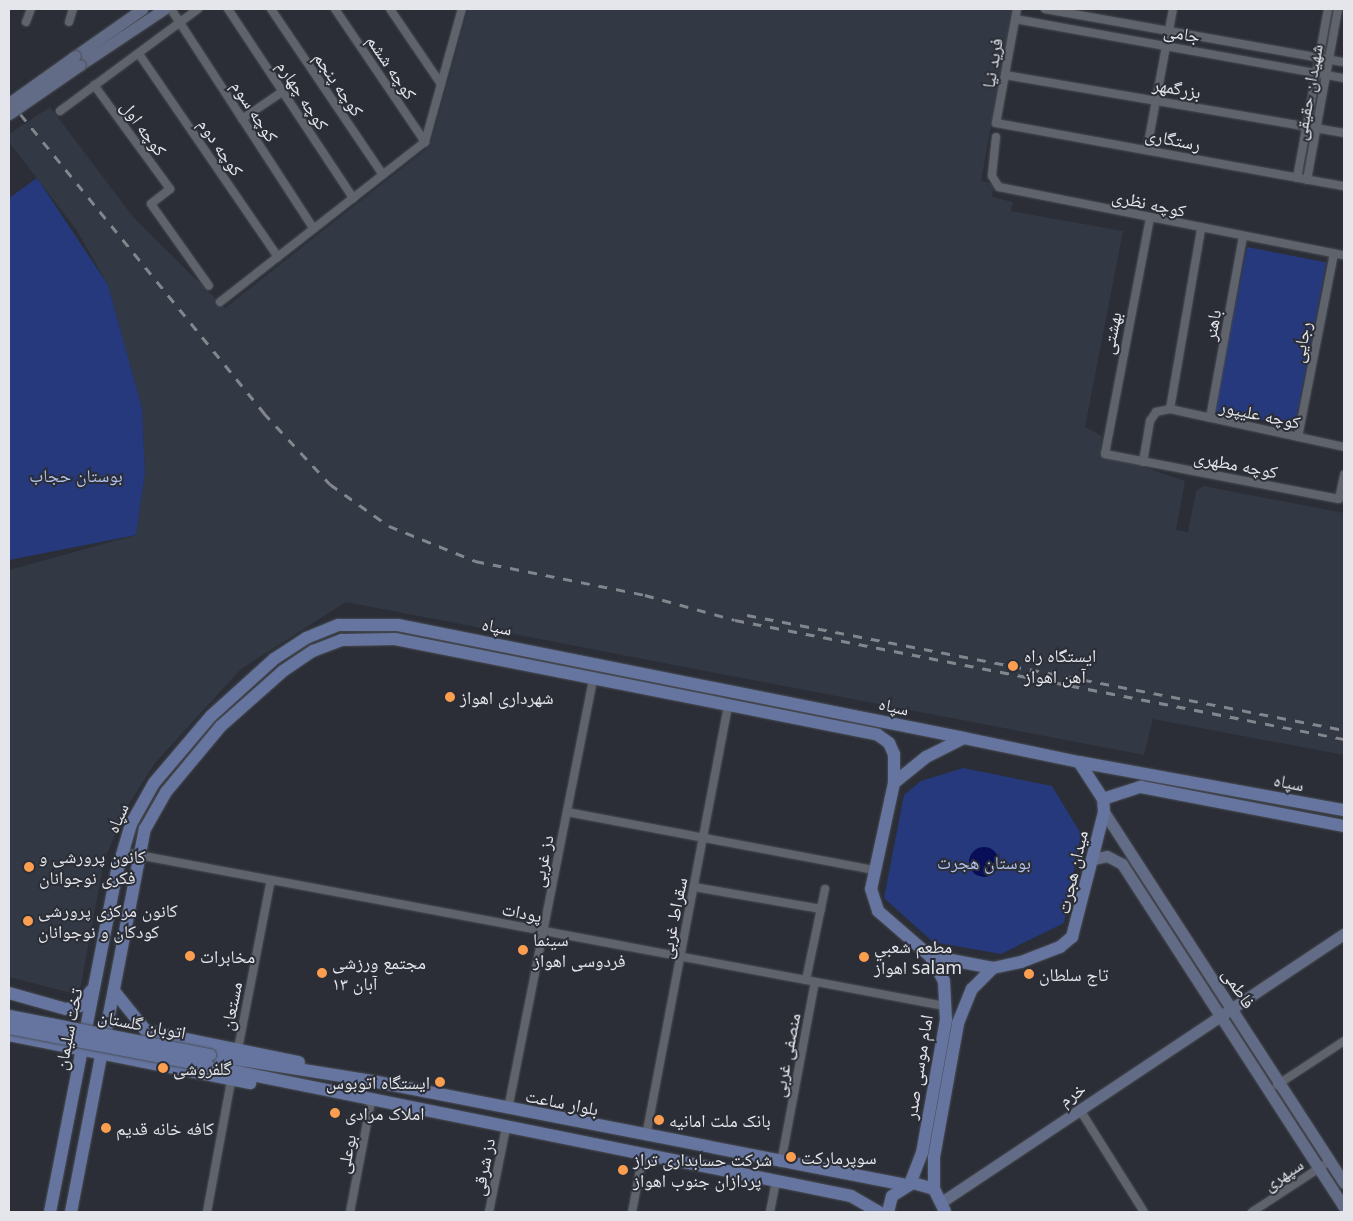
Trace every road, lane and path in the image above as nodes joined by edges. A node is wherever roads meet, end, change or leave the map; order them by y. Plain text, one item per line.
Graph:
1 (31, 9) edge
2 (73, 9) edge
3 (142, 9) edge
4 (164, 9) edge
5 (171, 9) edge
6 (198, 9) edge
7 (228, 9) edge
8 (271, 9) edge
9 (335, 9) edge
10 (390, 9) edge
11 (1017, 9) edge
12 (1045, 9) edge
13 (1173, 9) edge
14 (1328, 9) edge
15 (461, 10) edge
16 (1340, 10) edge
17 (1015, 19) junction
18 (26, 22) dead end
19 (69, 22) dead end
20 (180, 23) junction
21 (1169, 31) junction
22 (1166, 46) junction
23 (139, 54) junction
24 (1318, 58) junction
25 (1329, 60) junction
26 (78, 61) junction
27 (1344, 62) edge
28 (1316, 72) junction
29 (1327, 74) junction
30 (1005, 75) junction
31 (1344, 78) edge
32 (441, 84) junction
33 (94, 85) junction
34 (282, 92) junction
35 (1156, 100) junction
36 (9, 103) edge
37 (60, 110) dead end
38 (9, 114) edge
39 (242, 119) junction
40 (996, 123) joint
41 (1306, 126) junction
42 (1317, 128) junction
43 (1344, 133) edge
44 (996, 137) dead end
45 (425, 142) junction
46 (1146, 150) junction
47 (383, 175) junction
48 (1297, 178) junction
49 (1308, 180) junction
50 (1344, 186) edge
51 (353, 198) junction
52 (1150, 218) junction
53 (314, 229) junction
54 (1201, 229) junction
55 (1243, 237) junction
56 (1334, 253) junction
57 (1344, 255) edge
58 (278, 257) junction
59 (209, 286) dead end
60 (220, 302) dead end
61 (1170, 409) junction
62 (1210, 418) junction
63 (1298, 437) junction
64 (1344, 447) edge
65 (1105, 454) joint
66 (1143, 462) junction
67 (1344, 475) edge
68 (593, 678) junction
69 (731, 689) junction
70 (728, 705) junction
71 (964, 738) junction
72 (1078, 762) junction
73 (894, 783) junction
74 (1103, 806) junction
75 (1344, 810) edge
76 (567, 812) junction
77 (1344, 826) edge
78 (702, 840) junction
79 (122, 852) junction
80 (140, 855) junction
81 (1093, 859) junction
82 (875, 870) junction
83 (271, 880) junction
84 (694, 887) junction
85 (825, 889) dead end
86 (821, 909) junction
87 (544, 931) junction
88 (1344, 934) edge
89 (930, 956) junction
90 (680, 957) junction
91 (993, 968) junction
92 (806, 980) junction
93 (815, 982) junction
94 (93, 989) junction
95 (114, 991) junction
96 (9, 993) edge
97 (945, 1006) junction
98 (1232, 1008) junction
99 (9, 1016) edge
100 (1221, 1016) junction
101 (9, 1028) edge
102 (9, 1035) edge
103 (180, 1037) junction
104 (1344, 1041) edge
105 (238, 1048) junction
106 (81, 1052) junction
107 (101, 1055) junction
108 (209, 1061) junction
109 (176, 1070) junction
110 (231, 1081) junction
111 (372, 1081) junction
112 (1280, 1083) junction
113 (1268, 1090) junction
114 (371, 1102) junction
115 (508, 1109) junction
116 (1080, 1110) junction
117 (506, 1128) junction
118 (646, 1136) junction
119 (643, 1155) junction
120 (1330, 1161) junction
121 (781, 1163) junction
122 (1320, 1169) junction
123 (776, 1181) junction
124 (1344, 1183) edge
125 (908, 1184) junction
126 (934, 1189) junction
127 (944, 1206) edge
128 (1344, 1207) edge
129 (50, 1212) edge
130 (71, 1212) edge
131 (207, 1212) edge
132 (350, 1212) edge
133 (490, 1212) edge
134 (632, 1212) edge
135 (770, 1212) edge
136 (879, 1212) edge
137 (888, 1212) edge
138 (1144, 1212) edge
139 (1252, 1212) edge

1 - 18 street
2 - 19 street
3 - 26 street
4 - 26 street
5 - 20 street, کوچه سوم
6 - 20 street
7 - 34 street, کوچه چهارم
8 - 47 street, کوچه پنجم
9 - 45 street, کوچه ششم
10 - 32 street
11 - 17 street, فرید نیا
12 - 21 street
13 - 21 street
14 - 16 street
14 - 24 street
15 - 32 street
16 - 25 street, شهیدان حقیقی
17 - 22 street, جامی
17 - 30 street, فرید نیا
20 - 23 street
20 - 39 street, کوچه سوم
21 - 22 street
21 - 24 street
22 - 28 street, جامی
22 - 35 street
23 - 33 street
23 - 58 street, کوچه دوم
24 - 25 street
24 - 28 street
25 - 27 street
25 - 29 street, شهیدان حقیقی
26 - 36 street, bridge
26 - 38 street, bridge
28 - 29 street, جامی
28 - 41 street
29 - 31 street, جامی
29 - 42 street, شهیدان حقیقی
30 - 35 street, بزرگمهر
30 - 40 street, فرید نیا
32 - 45 street
33 - 37 street
33 - 59 street, کوچه اول
34 - 39 street
34 - 51 street, کوچه چهارم
35 - 41 street, بزرگمهر
35 - 46 street
39 - 53 street, کوچه سوم
40 - 46 street, رستگاری
41 - 42 street, بزرگمهر
41 - 48 street
42 - 43 street, بزرگمهر
42 - 49 street, شهیدان حقیقی
44 - 52 street, کوچه نظری
45 - 47 street
46 - 48 street, رستگاری
47 - 51 street
48 - 49 street, رستگاری
49 - 50 street, رستگاری
51 - 53 street
52 - 54 street, کوچه نظری
52 - 65 street, بهشتی
53 - 58 street
54 - 55 street, کوچه نظری
54 - 61 street
55 - 56 street, کوچه نظری
55 - 62 street, باهنر
56 - 57 street, کوچه نظری
56 - 63 street, رجایی
58 - 60 street
61 - 62 street, کوچه علیپور
61 - 66 street
62 - 63 street, کوچه علیپور
63 - 64 street, کوچه علیپور
65 - 66 street, کوچه مطهری
66 - 67 street, کوچه مطهری
68 - 70 main road, سپاه
68 - 76 street, دز غربی
68 - 80 main road, سپاه
69 - 70 main road
69 - 71 main road, سپاه
69 - 79 main road, سپاه
70 - 73 main road, سپاه
70 - 78 street, سقراط غربی
71 - 72 main road
71 - 73 main road
72 - 74 main road
72 - 75 main road, سپاه
73 - 82 main road
74 - 77 main road, سپاه
74 - 81 main road, میدان هجرت
74 - 98 street, فاطمی
76 - 78 street
76 - 87 street, دز غربی
78 - 82 street
78 - 84 street, سقراط غربی
79 - 80 street, پودات
79 - 94 main road, تخت سلیمان
80 - 83 street, پودات
80 - 95 main road
81 - 91 main road, میدان هجرت
81 - 100 street, فاطمی
82 - 89 main road
83 - 87 street, پودات
83 - 105 street, مستعان
84 - 86 street
84 - 90 street, سقراط غربی
85 - 86 street
86 - 92 street
87 - 90 street, پودات
87 - 115 street, دز غربی
88 - 98 street
89 - 91 main road, میدان هجرت
89 - 97 main road, امام موسی صدر
90 - 92 street, پودات
90 - 118 street, سقراط غربی
91 - 126 main road, امام موسی صدر
92 - 93 street, پودات
93 - 97 street, پودات
93 - 121 street, منصفی غربی
94 - 96 main road
94 - 106 main road, تخت سلیمان
95 - 103 main road
95 - 107 main road
97 - 125 main road, امام موسی صدر
98 - 100 street, خرم
98 - 112 street, فاطمی
99 - 108 main road, اتوبان گلستان, bridge
100 - 113 street, فاطمی
100 - 116 street, خرم
101 - 108 main road, bridge
102 - 106 main road
103 - 105 main road
103 - 109 main road
104 - 112 street
105 - 111 main road
106 - 107 main road
106 - 129 main road, تخت سلیمان
107 - 109 main road
107 - 130 main road
108 - 111 main road, بلوار ساعت
108 - 114 main road, بلوار ساعت
109 - 110 main road
110 - 114 main road
110 - 131 street
111 - 115 main road, بلوار ساعت
112 - 113 street
112 - 120 street, فاطمی
113 - 122 street, فاطمی
114 - 117 main road, بلوار ساعت
114 - 132 street, بوعلی
115 - 118 main road, بلوار ساعت
116 - 127 street, خرم
116 - 138 street
117 - 119 main road, بلوار ساعت
117 - 133 street, دز شرقی
118 - 121 main road, بلوار ساعت
119 - 123 main road, بلوار ساعت
119 - 134 street
120 - 122 street, سپهری
120 - 124 street, فاطمی
121 - 125 main road, بلوار ساعت
122 - 128 street, فاطمی
122 - 139 street, سپهری
123 - 135 street
123 - 136 main road, بلوار ساعت
125 - 126 main road, بلوار ساعت
125 - 137 main road
126 - 127 main road

